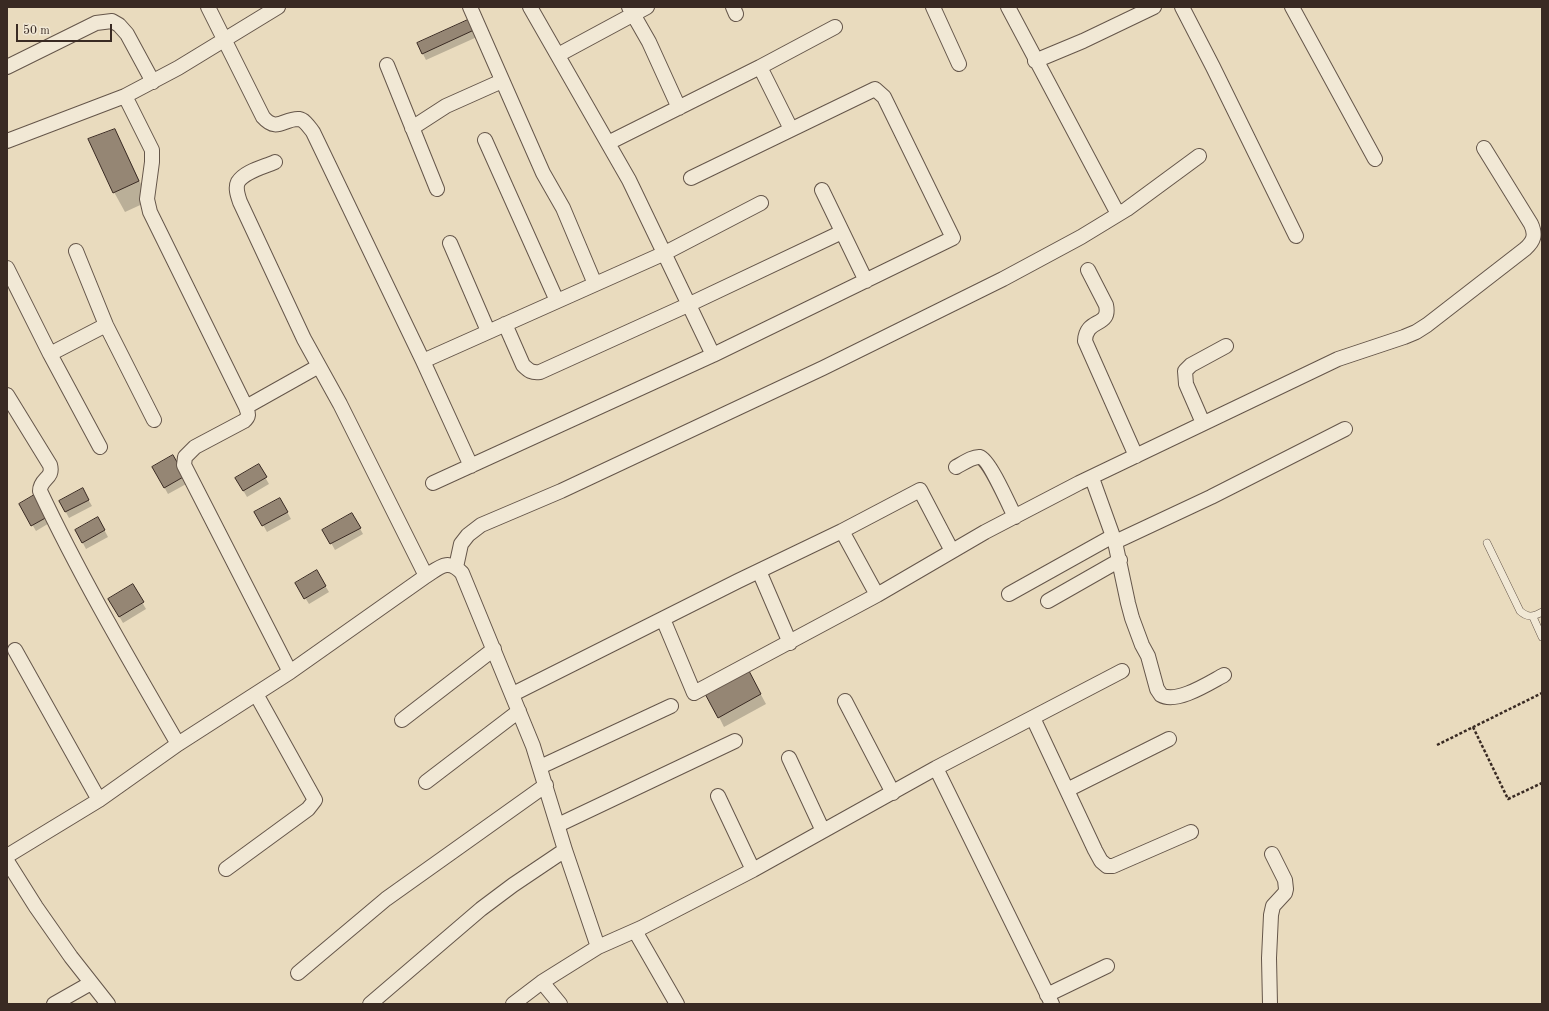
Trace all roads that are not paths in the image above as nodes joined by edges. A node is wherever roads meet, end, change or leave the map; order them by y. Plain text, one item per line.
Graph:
1 (208, 7) edge
2 (278, 7) edge
3 (470, 7) edge
4 (530, 7) edge
5 (647, 7) edge
6 (933, 7) edge
7 (1008, 7) edge
8 (1154, 7) edge
9 (1182, 7) edge
10 (1292, 7) edge
11 (632, 11) edge
12 (834, 27) dead end
13 (225, 39) junction
14 (558, 55) junction
15 (1035, 61) junction
16 (959, 64) dead end
17 (387, 65) dead end
18 (7, 67) edge
19 (760, 67) junction
20 (502, 81) junction
21 (153, 82) junction
22 (125, 96) junction
23 (679, 108) junction
24 (412, 128) junction
25 (791, 129) junction
26 (485, 140) dead end
27 (7, 141) edge
28 (608, 143) junction
29 (1484, 148) dead end
30 (1199, 156) dead end
31 (1375, 159) dead end
32 (275, 162) dead end
33 (691, 178) dead end
34 (437, 189) dead end
35 (822, 190) dead end
36 (761, 203) dead end
37 (1118, 214) junction
38 (1538, 228) edge
39 (842, 232) junction
40 (1296, 236) dead end
41 (450, 243) dead end
42 (76, 251) dead end
43 (665, 253) junction
44 (7, 268) edge
45 (1088, 270) dead end
46 (866, 281) junction
47 (595, 284) junction
48 (557, 301) junction
49 (690, 304) junction
50 (505, 324) junction
51 (106, 325) junction
52 (488, 332) junction
53 (1226, 346) dead end
54 (50, 354) junction
55 (713, 355) junction
56 (423, 361) junction
57 (319, 366) junction
58 (7, 395) edge
59 (246, 407) junction
60 (154, 420) dead end
61 (1203, 423) junction
62 (1345, 429) dead end
63 (100, 447) dead end
64 (1136, 456) junction
65 (471, 466) junction
66 (956, 467) dead end
67 (1092, 478) junction
68 (433, 483) dead end
69 (1015, 517) junction
70 (842, 531) junction
71 (1114, 539) junction
72 (1487, 543) dead end
73 (952, 551) junction
74 (1120, 560) junction
75 (456, 567) junction
76 (759, 571) junction
77 (426, 576) junction
78 (1010, 594) dead end
79 (877, 595) junction
80 (1048, 601) dead end
81 (1542, 612) edge
82 (1533, 617) junction
83 (663, 619) junction
84 (1542, 636) edge
85 (790, 643) junction
86 (494, 649) junction
87 (15, 650) dead end
88 (1122, 671) dead end
89 (290, 672) junction
90 (1224, 675) dead end
91 (256, 694) junction
92 (512, 694) junction
93 (845, 701) dead end
94 (671, 706) dead end
95 (519, 711) junction
96 (1033, 718) junction
97 (402, 720) dead end
98 (1169, 739) dead end
99 (735, 740) dead end
100 (178, 744) junction
101 (789, 758) dead end
102 (540, 767) junction
103 (936, 768) junction
104 (426, 782) dead end
105 (546, 784) junction
106 (1067, 790) junction
107 (892, 793) junction
108 (718, 796) dead end
109 (99, 800) junction
110 (558, 825) junction
111 (823, 831) junction
112 (1191, 832) dead end
113 (565, 850) junction
114 (1272, 854) dead end
115 (7, 856) edge
116 (7, 861) edge
117 (226, 869) dead end
118 (753, 870) junction
119 (635, 931) junction
120 (598, 947) junction
121 (1107, 966) dead end
122 (298, 973) dead end
123 (91, 982) junction
124 (542, 982) junction
125 (1049, 1000) edge
126 (54, 1004) edge
127 (108, 1004) edge
128 (370, 1004) edge
129 (513, 1004) edge
130 (560, 1004) edge
131 (678, 1004) edge
132 (1270, 1004) edge

1 - 13 street
2 - 13 street
3 - 20 street
4 - 14 street
5 - 11 street
6 - 16 street
7 - 15 street
8 - 15 street
9 - 40 street
10 - 31 street
11 - 14 street
11 - 23 street
12 - 19 street
13 - 21 street
13 - 56 street
14 - 28 street
15 - 37 street
17 - 24 street
18 - 21 street
19 - 23 street
19 - 25 street
20 - 24 street
20 - 47 street
21 - 22 street
22 - 27 street
22 - 59 street
23 - 28 street
24 - 34 street
25 - 33 street
25 - 46 street
26 - 48 street
28 - 43 street
29 - 38 street
30 - 37 street
32 - 57 street
35 - 39 street
36 - 43 street
37 - 75 street
38 - 61 street
39 - 46 street
39 - 49 street
41 - 52 street
42 - 51 street
43 - 47 street
43 - 49 street
44 - 54 street
45 - 64 street
46 - 55 street
47 - 48 street
48 - 50 street
49 - 50 street
49 - 55 street
50 - 52 street
51 - 54 street
51 - 60 street
52 - 56 street
53 - 61 street
54 - 63 street
55 - 65 street
56 - 65 street
57 - 59 street
57 - 77 street
58 - 100 street
59 - 89 street
61 - 64 street
62 - 71 street
64 - 67 street
65 - 68 street
66 - 69 street
67 - 69 street
67 - 71 street
69 - 73 street
70 - 73 street
70 - 76 street
70 - 79 street
71 - 74 street
71 - 78 street
72 - 82 lane
73 - 79 street
74 - 80 street
74 - 90 street
75 - 77 street
75 - 86 street
76 - 83 street
76 - 85 street
77 - 89 street
79 - 85 street
81 - 82 lane
82 - 84 lane
83 - 85 street
83 - 92 street
86 - 92 street
86 - 97 street
87 - 109 street
88 - 96 street
89 - 91 street
91 - 100 street
91 - 117 street
92 - 95 street
93 - 107 street
94 - 102 street
95 - 102 street
95 - 104 street
96 - 103 street
96 - 106 street
98 - 106 street
99 - 110 street
100 - 109 street
101 - 111 street
102 - 105 street
103 - 107 street
103 - 125 street
105 - 110 street
105 - 122 street
106 - 112 street
107 - 111 street
108 - 118 street
109 - 115 street
110 - 113 street
111 - 118 street
113 - 120 street
113 - 128 street
114 - 132 street
116 - 123 street
118 - 119 street
119 - 120 street
119 - 131 street
120 - 124 street
121 - 125 street
123 - 126 street
123 - 127 street
124 - 129 street
124 - 130 street

